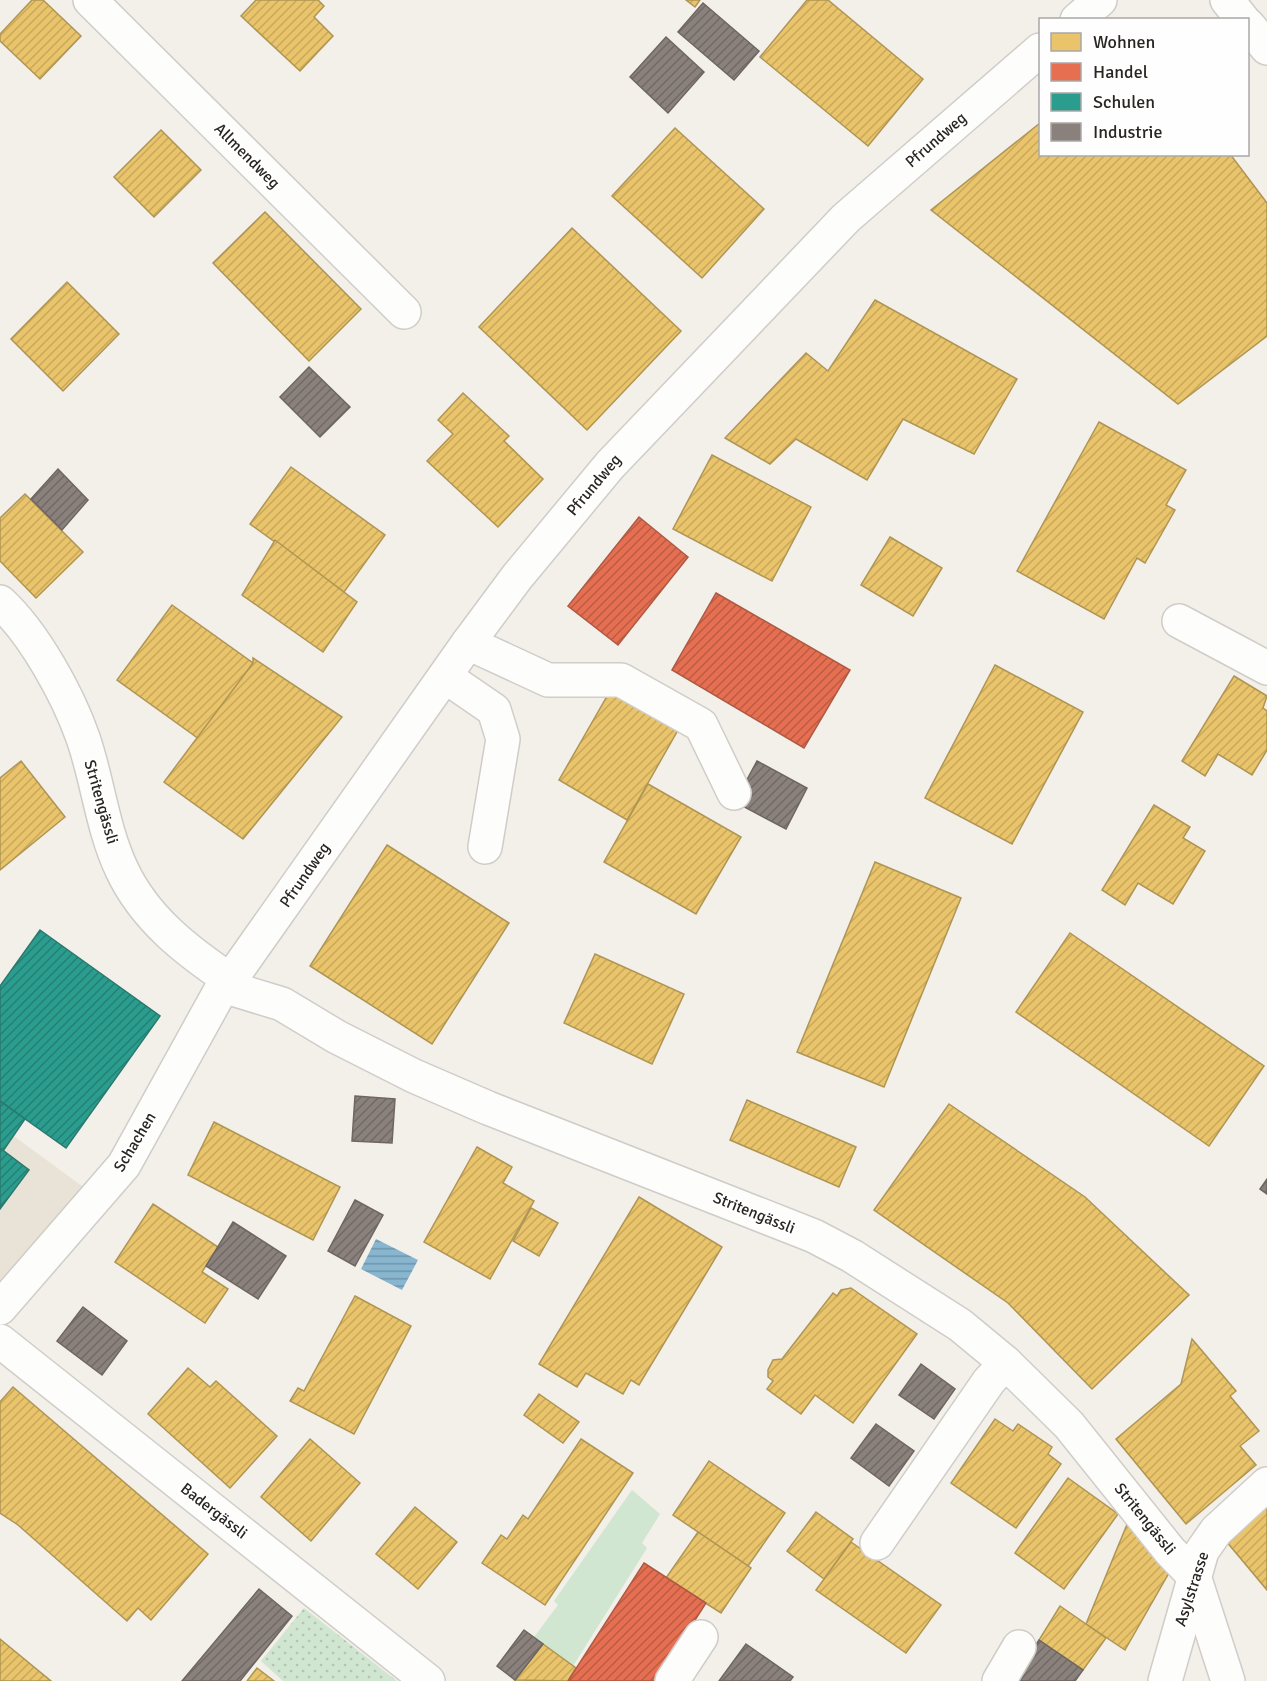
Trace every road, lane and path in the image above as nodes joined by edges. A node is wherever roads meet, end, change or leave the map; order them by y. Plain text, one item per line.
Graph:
1 (90, 0) edge
2 (1100, 0) edge
3 (1227, 0) edge
4 (1079, 18) edge
5 (1241, 18) edge
6 (1249, 26) edge
7 (1267, 48) edge
8 (1039, 52) edge
9 (404, 312) dead end
10 (0, 602) edge
11 (1179, 621) dead end
12 (468, 643) junction
13 (1267, 668) edge
14 (446, 677) junction
15 (734, 793) dead end
16 (484, 847) dead end
17 (227, 983) junction
18 (0, 1308) edge
19 (0, 1341) edge
20 (1006, 1364) junction
21 (1267, 1484) edge
22 (877, 1544) dead end
23 (1194, 1576) junction
24 (701, 1637) dead end
25 (1018, 1647) dead end
26 (428, 1681) edge
27 (672, 1681) edge
28 (999, 1681) edge
29 (1165, 1681) edge
30 (1228, 1681) edge

1 - 9 street, Allmendweg
2 - 4 street
3 - 5 street
6 - 7 street
8 - 12 street, Pfrundweg
10 - 17 street, Stritengässli
11 - 13 street
12 - 14 street, Pfrundweg
12 - 15 street
14 - 16 street
14 - 17 street, Pfrundweg
17 - 18 street, Schachen
17 - 20 street, Stritengässli
19 - 26 street, Badergässli
20 - 22 street
20 - 23 street, Stritengässli
21 - 23 street, Asylstrasse
23 - 29 street, Asylstrasse
23 - 30 street
24 - 27 street
25 - 28 street

